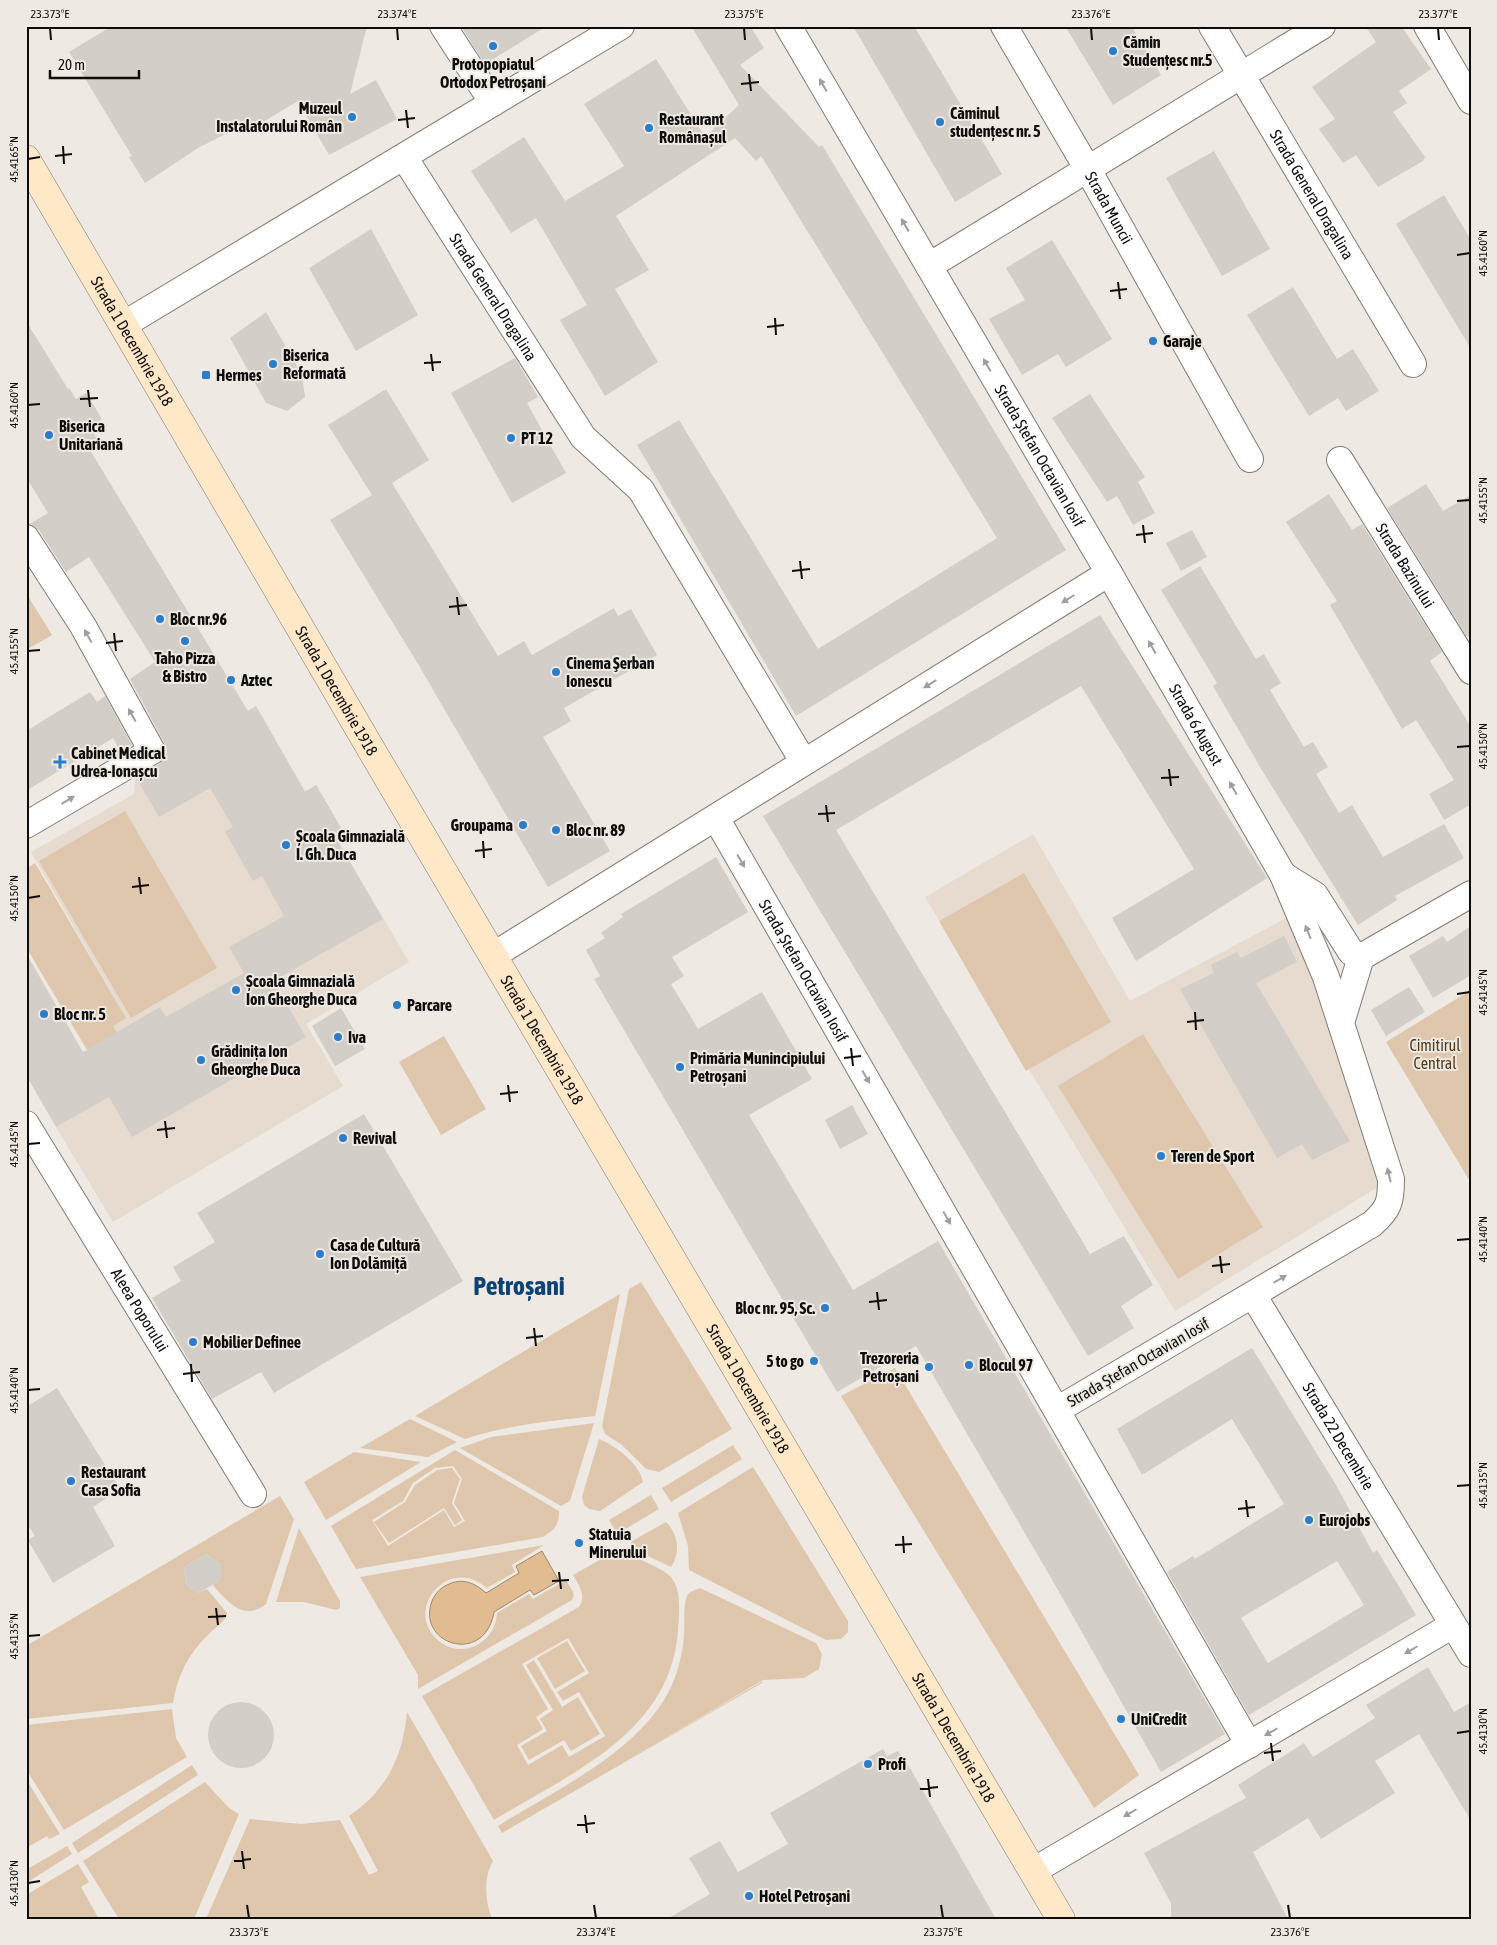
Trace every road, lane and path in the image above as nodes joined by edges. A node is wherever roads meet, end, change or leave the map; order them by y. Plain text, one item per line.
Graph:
1 (443, 26) edge
2 (621, 26) edge
3 (788, 26) edge
4 (1004, 26) edge
5 (1212, 26) edge
6 (1322, 26) edge
7 (1427, 26) edge
8 (1241, 74) junction
9 (1471, 101) edge
10 (493, 103) junction
11 (404, 157) junction
12 (26, 159) edge
13 (1087, 168) junction
14 (929, 266) junction
15 (123, 325) junction
16 (1413, 364) dead end
17 (1250, 459) dead end
18 (1340, 460) dead end
19 (26, 538) edge
20 (1110, 573) junction
21 (1471, 671) edge
22 (804, 761) junction
23 (716, 818) junction
24 (26, 825) edge
25 (1283, 875) junction
26 (1471, 894) edge
27 (494, 956) junction
28 (1361, 957) junction
29 (1326, 977) joint
30 (1341, 1022) junction
31 (26, 1124) edge
32 (1253, 1295) junction
33 (1057, 1410) junction
34 (253, 1494) dead end
35 (1453, 1625) junction
36 (1471, 1654) edge
37 (1249, 1745) junction
38 (1032, 1871) junction
39 (1061, 1919) edge

1 - 10 street
2 - 10 street
14 -> 3 street, Strada Ștefan Octavian Iosif
4 - 13 street
5 - 8 street, Strada General Dragalina
6 - 8 street, Strada Muncii
7 - 9 street
8 - 13 street, Strada Muncii
8 - 16 street, Strada General Dragalina
10 - 11 street
11 - 15 street
11 - 22 street, Strada General Dragalina
12 - 15 main road, Strada 1 Decembrie 1918
13 - 14 street
13 - 17 street, Strada Muncii
20 -> 14 street, Strada Ștefan Octavian Iosif
15 - 27 main road, Strada 1 Decembrie 1918
18 - 21 street, Strada Bazinului
24 -> 19 street
20 -> 22 street
25 -> 20 street, Strada 6 August
22 - 23 street
23 - 27 street
23 -> 33 street, Strada Ștefan Octavian Iosif
25 - 28 street, Strada 6 August
29 -> 25 street, Strada 6 August
26 - 28 street
27 - 38 main road, Strada 1 Decembrie 1918
28 - 30 street
29 - 30 street, Strada Ștefan Octavian Iosif
32 -> 30 street, Strada Ștefan Octavian Iosif
31 - 34 street, Aleea Poporului
32 - 33 street, Strada Ștefan Octavian Iosif
32 - 35 street, Strada 22 Decembrie
33 - 37 street
35 - 36 street, Strada 22 Decembrie
35 -> 37 street
37 -> 38 street
38 - 39 main road, Strada 1 Decembrie 1918

